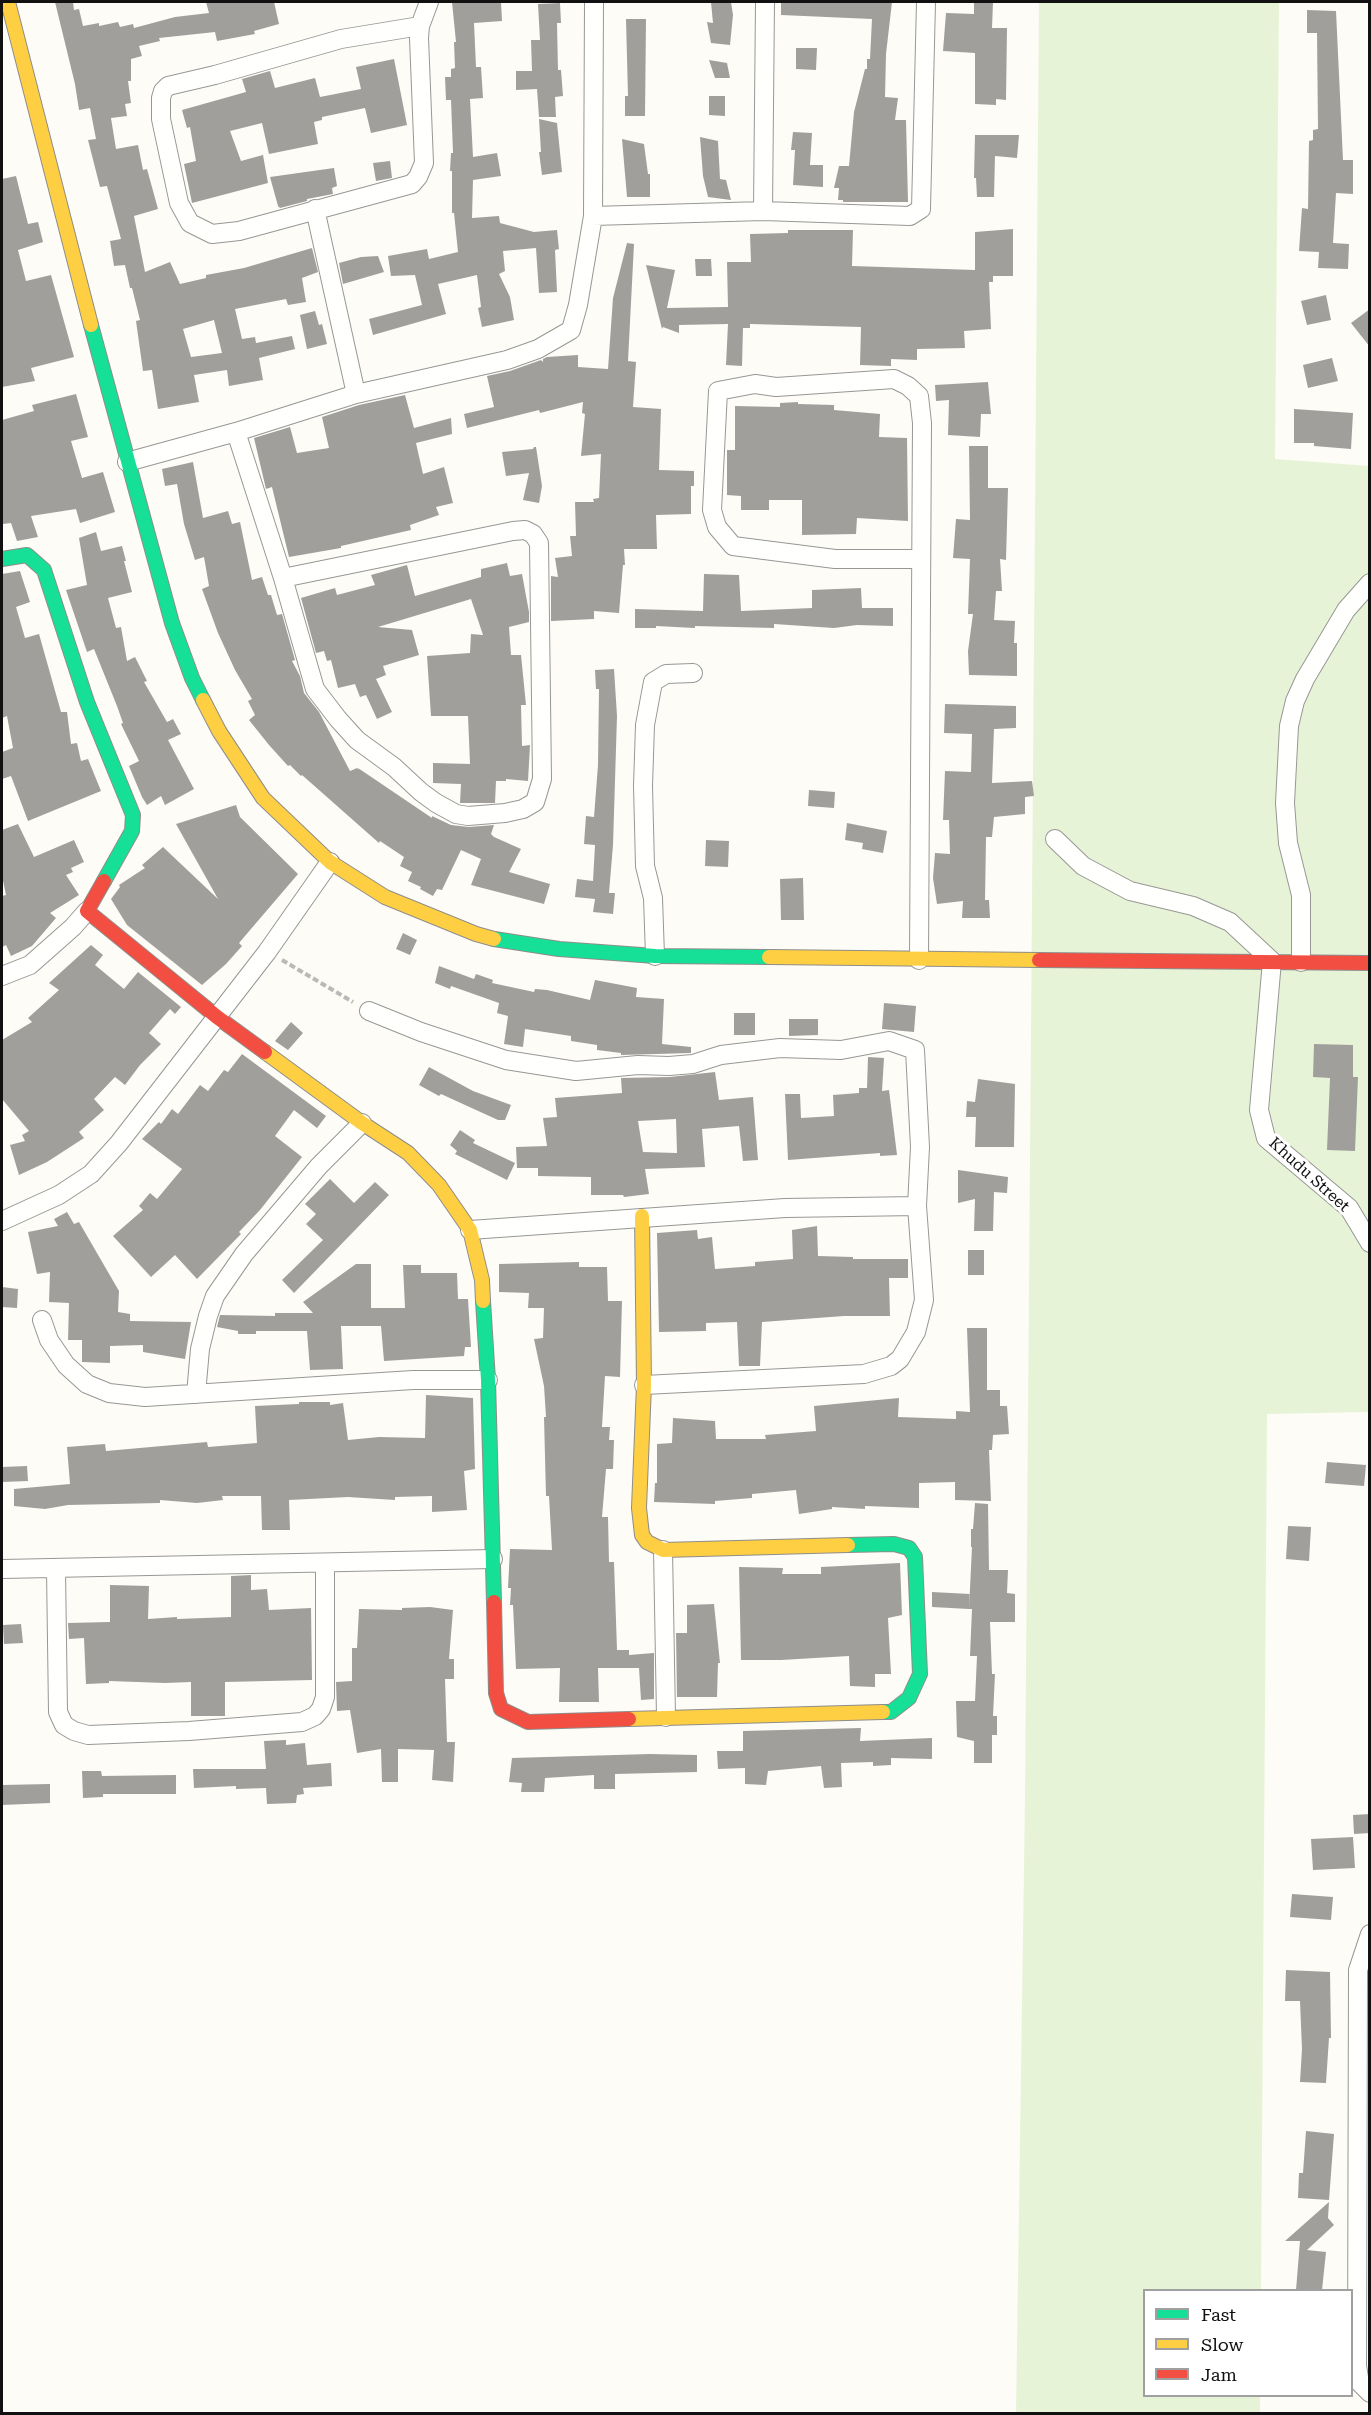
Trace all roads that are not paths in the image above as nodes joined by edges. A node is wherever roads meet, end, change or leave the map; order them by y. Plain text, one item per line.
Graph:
1 (8, 2) edge
2 (429, 2) edge
3 (594, 2) edge
4 (765, 2) edge
5 (926, 2) edge
6 (420, 26) junction
7 (315, 209) junction
8 (764, 211) junction
9 (592, 216) junction
10 (356, 394) junction
11 (236, 432) junction
12 (127, 462) junction
13 (2, 559) edge
14 (921, 559) junction
15 (283, 578) junction
16 (1370, 583) edge
17 (693, 673) dead end
18 (1054, 839) dead end
19 (330, 862) junction
20 (87, 911) junction
21 (655, 956) junction
22 (920, 960) junction
23 (1272, 961) junction
24 (1301, 962) junction
25 (1370, 963) edge
26 (2, 976) edge
27 (369, 1011) road end
28 (217, 1017) junction
29 (362, 1123) junction
30 (917, 1206) junction
31 (642, 1216) junction
32 (2, 1221) edge
33 (470, 1230) junction
34 (1370, 1243) edge
35 (42, 1320) dead end
36 (488, 1380) junction
37 (644, 1385) junction
38 (196, 1394) junction
39 (663, 1550) junction
40 (493, 1559) junction
41 (325, 1564) junction
42 (2, 1569) edge
43 (56, 1570) junction
44 (666, 1717) junction
45 (1370, 1934) edge
46 (1364, 2026) edge
47 (1369, 2393) edge

1 - 12 street
2 - 6 street
3 - 9 street
4 - 8 street
5 - 8 street
6 - 7 street
6 - 7 street
7 - 10 street
8 - 9 street
9 - 10 street
10 - 11 street
11 - 12 street
11 - 15 street
12 - 19 street
13 - 20 street
14 - 14 street
14 - 22 street
15 - 15 street
16 - 24 street
17 - 21 street
18 - 23 street
19 - 21 street
19 - 28 street
20 - 26 street
20 - 28 street
21 - 22 street
22 - 23 street
23 - 24 street
23 - 34 street, Khudu Street
24 - 25 street
27 - 30 street
28 - 29 street
28 - 32 street
29 - 33 street
29 - 38 street
30 - 31 street
30 - 37 street
31 - 33 street
31 - 37 street
33 - 36 street
35 - 38 street
36 - 38 street
36 - 40 street
37 - 39 street
39 - 44 street
39 - 44 street
40 - 41 street
40 - 44 street
41 - 43 street
41 - 43 street
42 - 43 street
45 - 46 street
46 - 47 street

